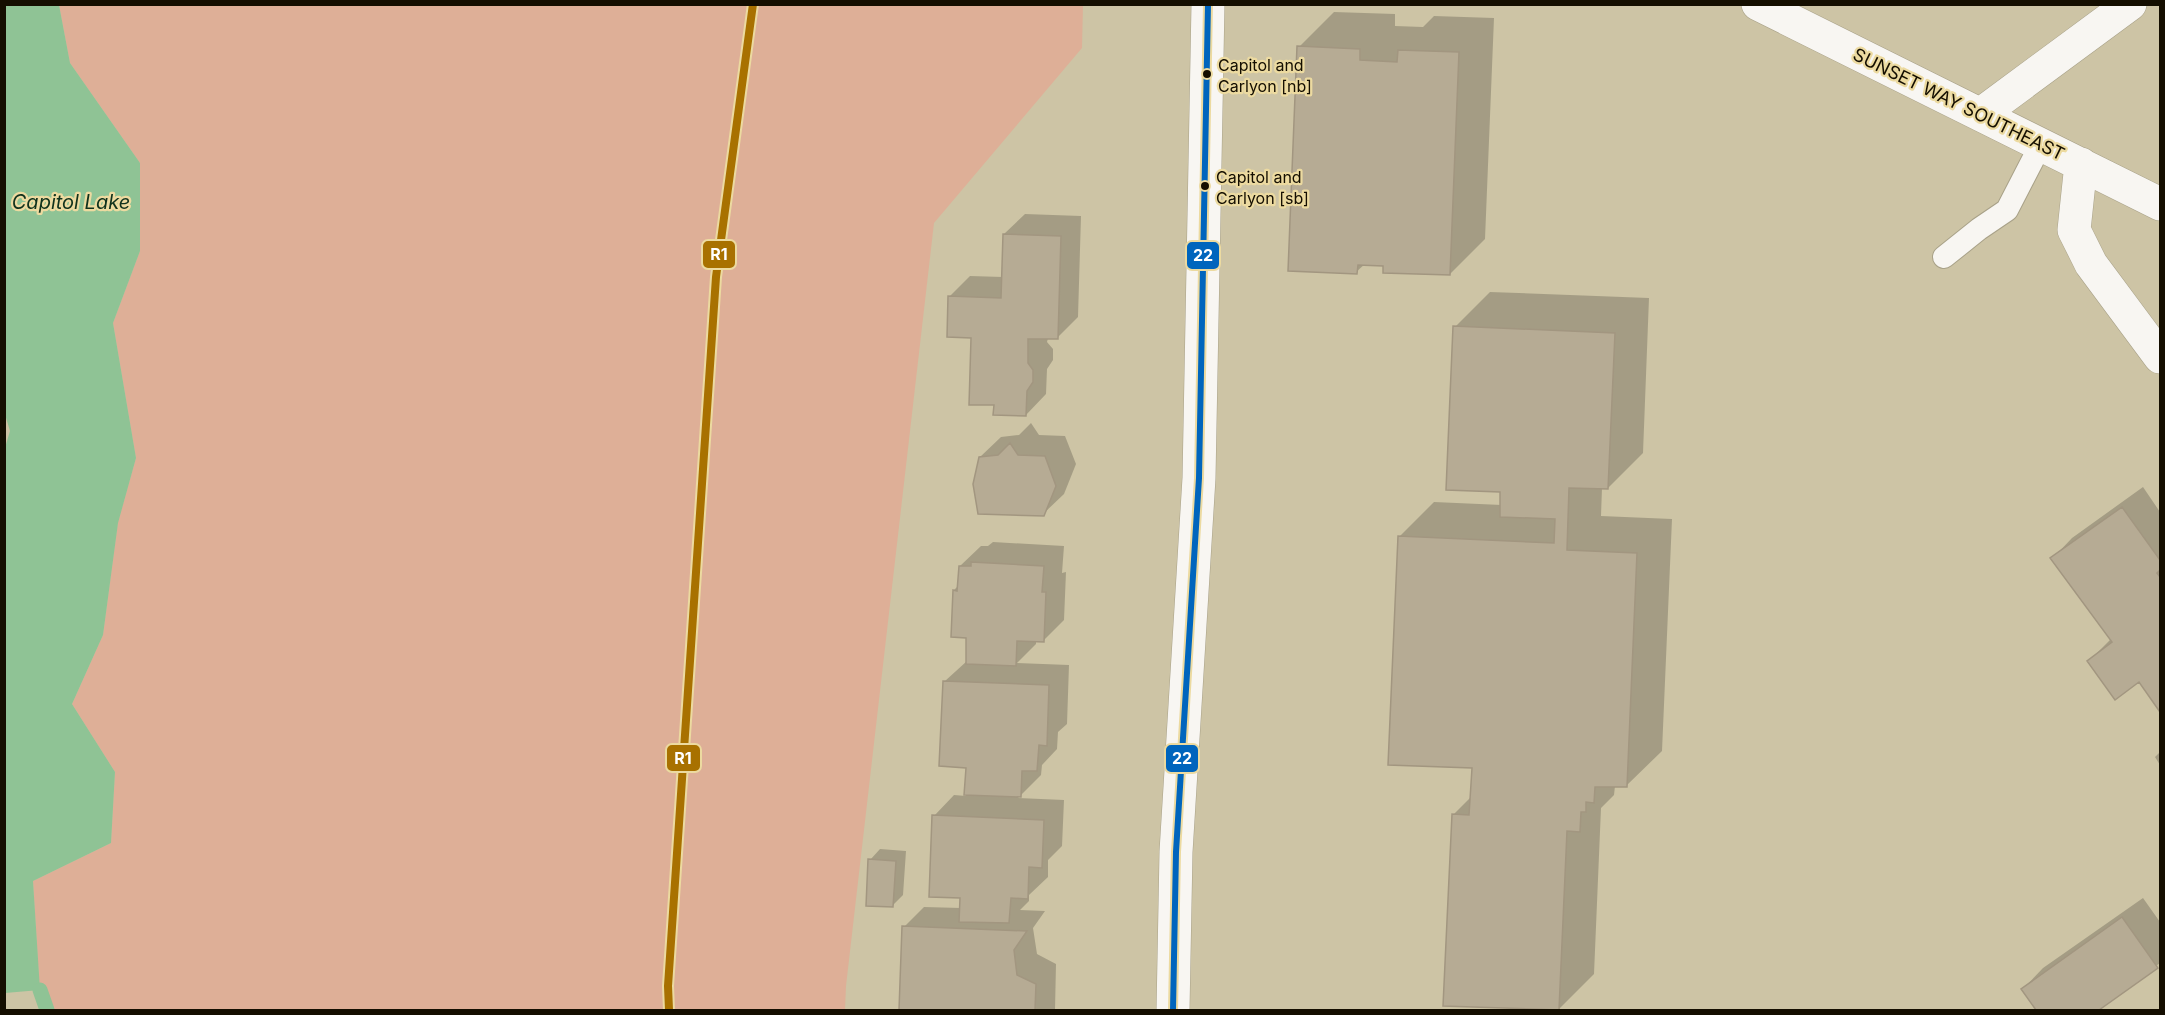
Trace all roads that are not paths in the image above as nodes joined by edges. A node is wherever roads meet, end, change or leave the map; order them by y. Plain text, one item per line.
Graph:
1 (1208, 4) edge
2 (1758, 4) edge
3 (2130, 4) edge
4 (1981, 114) junction
5 (2041, 144) junction
6 (2081, 164) junction
7 (2160, 204) edge
8 (1944, 257) dead end
9 (2160, 357) edge
10 (1173, 1011) edge

1 - 10 main road
2 - 4 main road, SUNSET WAY SOUTHEAST
3 - 4 main road
4 - 5 main road, SUNSET WAY SOUTHEAST
5 - 6 main road, SUNSET WAY SOUTHEAST
5 - 8 lane
6 - 7 main road, SUNSET WAY SOUTHEAST
6 - 9 main road

